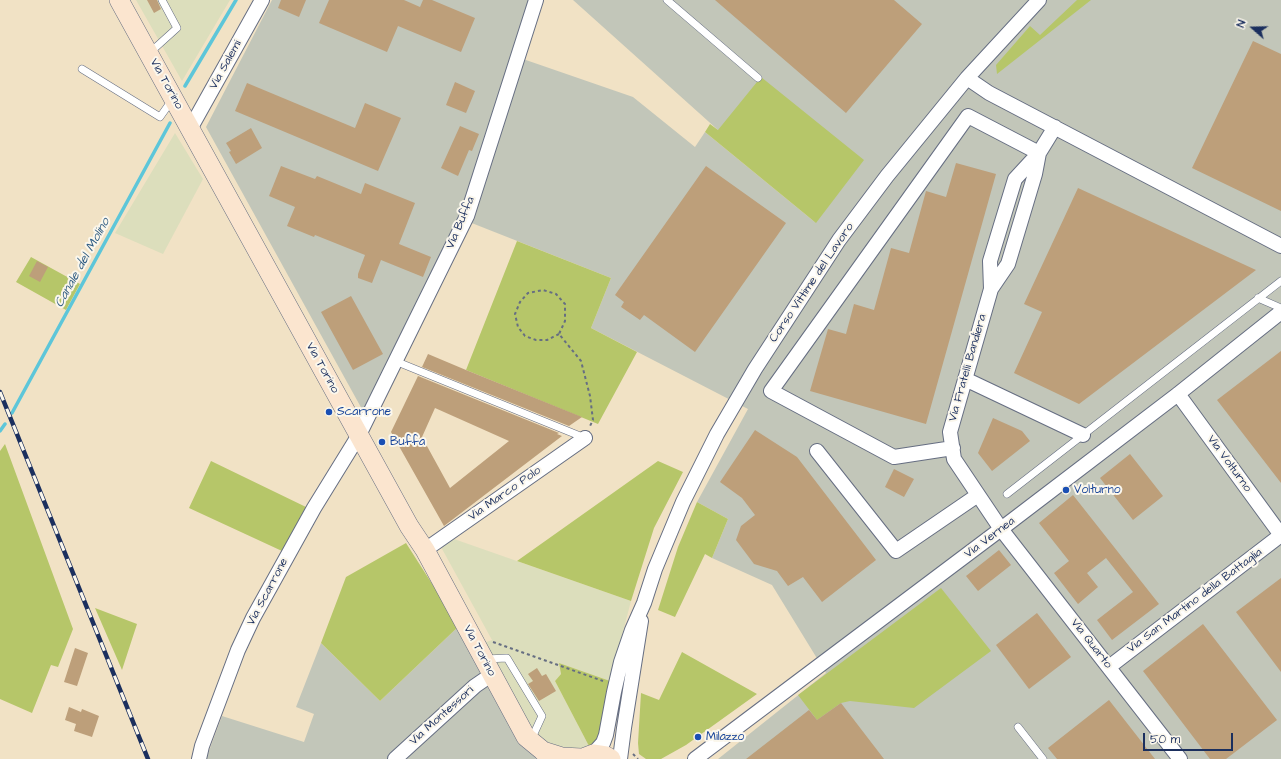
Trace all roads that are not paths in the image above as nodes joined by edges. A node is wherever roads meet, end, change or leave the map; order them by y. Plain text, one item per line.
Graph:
1 (119, 0) edge
2 (162, 0) edge
3 (262, 0) edge
4 (536, 0) edge
5 (667, 0) edge
6 (1039, 0) edge
7 (147, 51) junction
8 (82, 70) dead end
9 (758, 78) dead end
10 (967, 78) junction
11 (173, 98) junction
12 (1055, 127) junction
13 (190, 129) junction
14 (1039, 153) junction
15 (1281, 246) edge
16 (1281, 281) edge
17 (1258, 298) junction
18 (1281, 308) edge
19 (1281, 312) edge
20 (395, 361) junction
21 (965, 379) junction
22 (1178, 394) junction
23 (359, 435) junction
24 (1083, 435) junction
25 (584, 438) joint
26 (953, 448) junction
27 (817, 451) dead end
28 (1007, 494) dead end
29 (978, 495) junction
30 (1001, 529) junction
31 (1281, 535) edge
32 (425, 550) junction
33 (644, 603) junction
34 (487, 667) junction
35 (1109, 667) junction
36 (1018, 727) dead end
37 (544, 753) edge
38 (591, 758) edge
39 (199, 759) edge
40 (394, 759) edge
41 (620, 759) edge
42 (695, 759) edge
43 (1043, 759) edge
44 (1180, 759) edge

1 - 7 main road, Via Torino
2 - 7 lane
3 - 13 street, Via Salemi
4 - 20 street, Via Buffa
5 - 9 lane
6 - 10 street, Corso Vittime del Lavoro
7 - 11 main road, Via Torino
8 - 11 lane
10 - 12 street
10 - 33 street, Corso Vittime del Lavoro
11 - 13 main road, Via Torino
12 - 14 street, Via Fratelli Bandiera
12 - 15 street
13 - 23 main road, Via Torino
14 - 21 street, Via Fratelli Bandiera
14 - 26 street
16 - 17 lane
17 - 18 lane
17 - 24 lane
19 - 22 street, Via Vernea
20 - 23 street, Via Buffa
20 - 25 lane
21 - 24 street
21 - 26 street, Via Fratelli Bandiera
22 - 30 street, Via Vernea
22 - 31 street, Via Volturno
23 - 32 main road, Via Torino
23 - 39 street, Via Scarrone
24 - 28 lane
25 - 32 street, Via Marco Polo
26 - 29 street, Via Fratelli Bandiera
27 - 29 street
29 - 30 street, Via Fratelli Bandiera
30 - 35 street, Via Quarto
30 - 42 street, Via Vernea
31 - 35 street, Via San Martino della Battaglia
32 - 34 main road, Via Torino
33 - 38 street
33 - 41 street
34 - 37 main road, Via Torino
34 - 40 street, Via Montessori
35 - 44 street, Via Quarto
36 - 43 lane
37 - 38 main road

